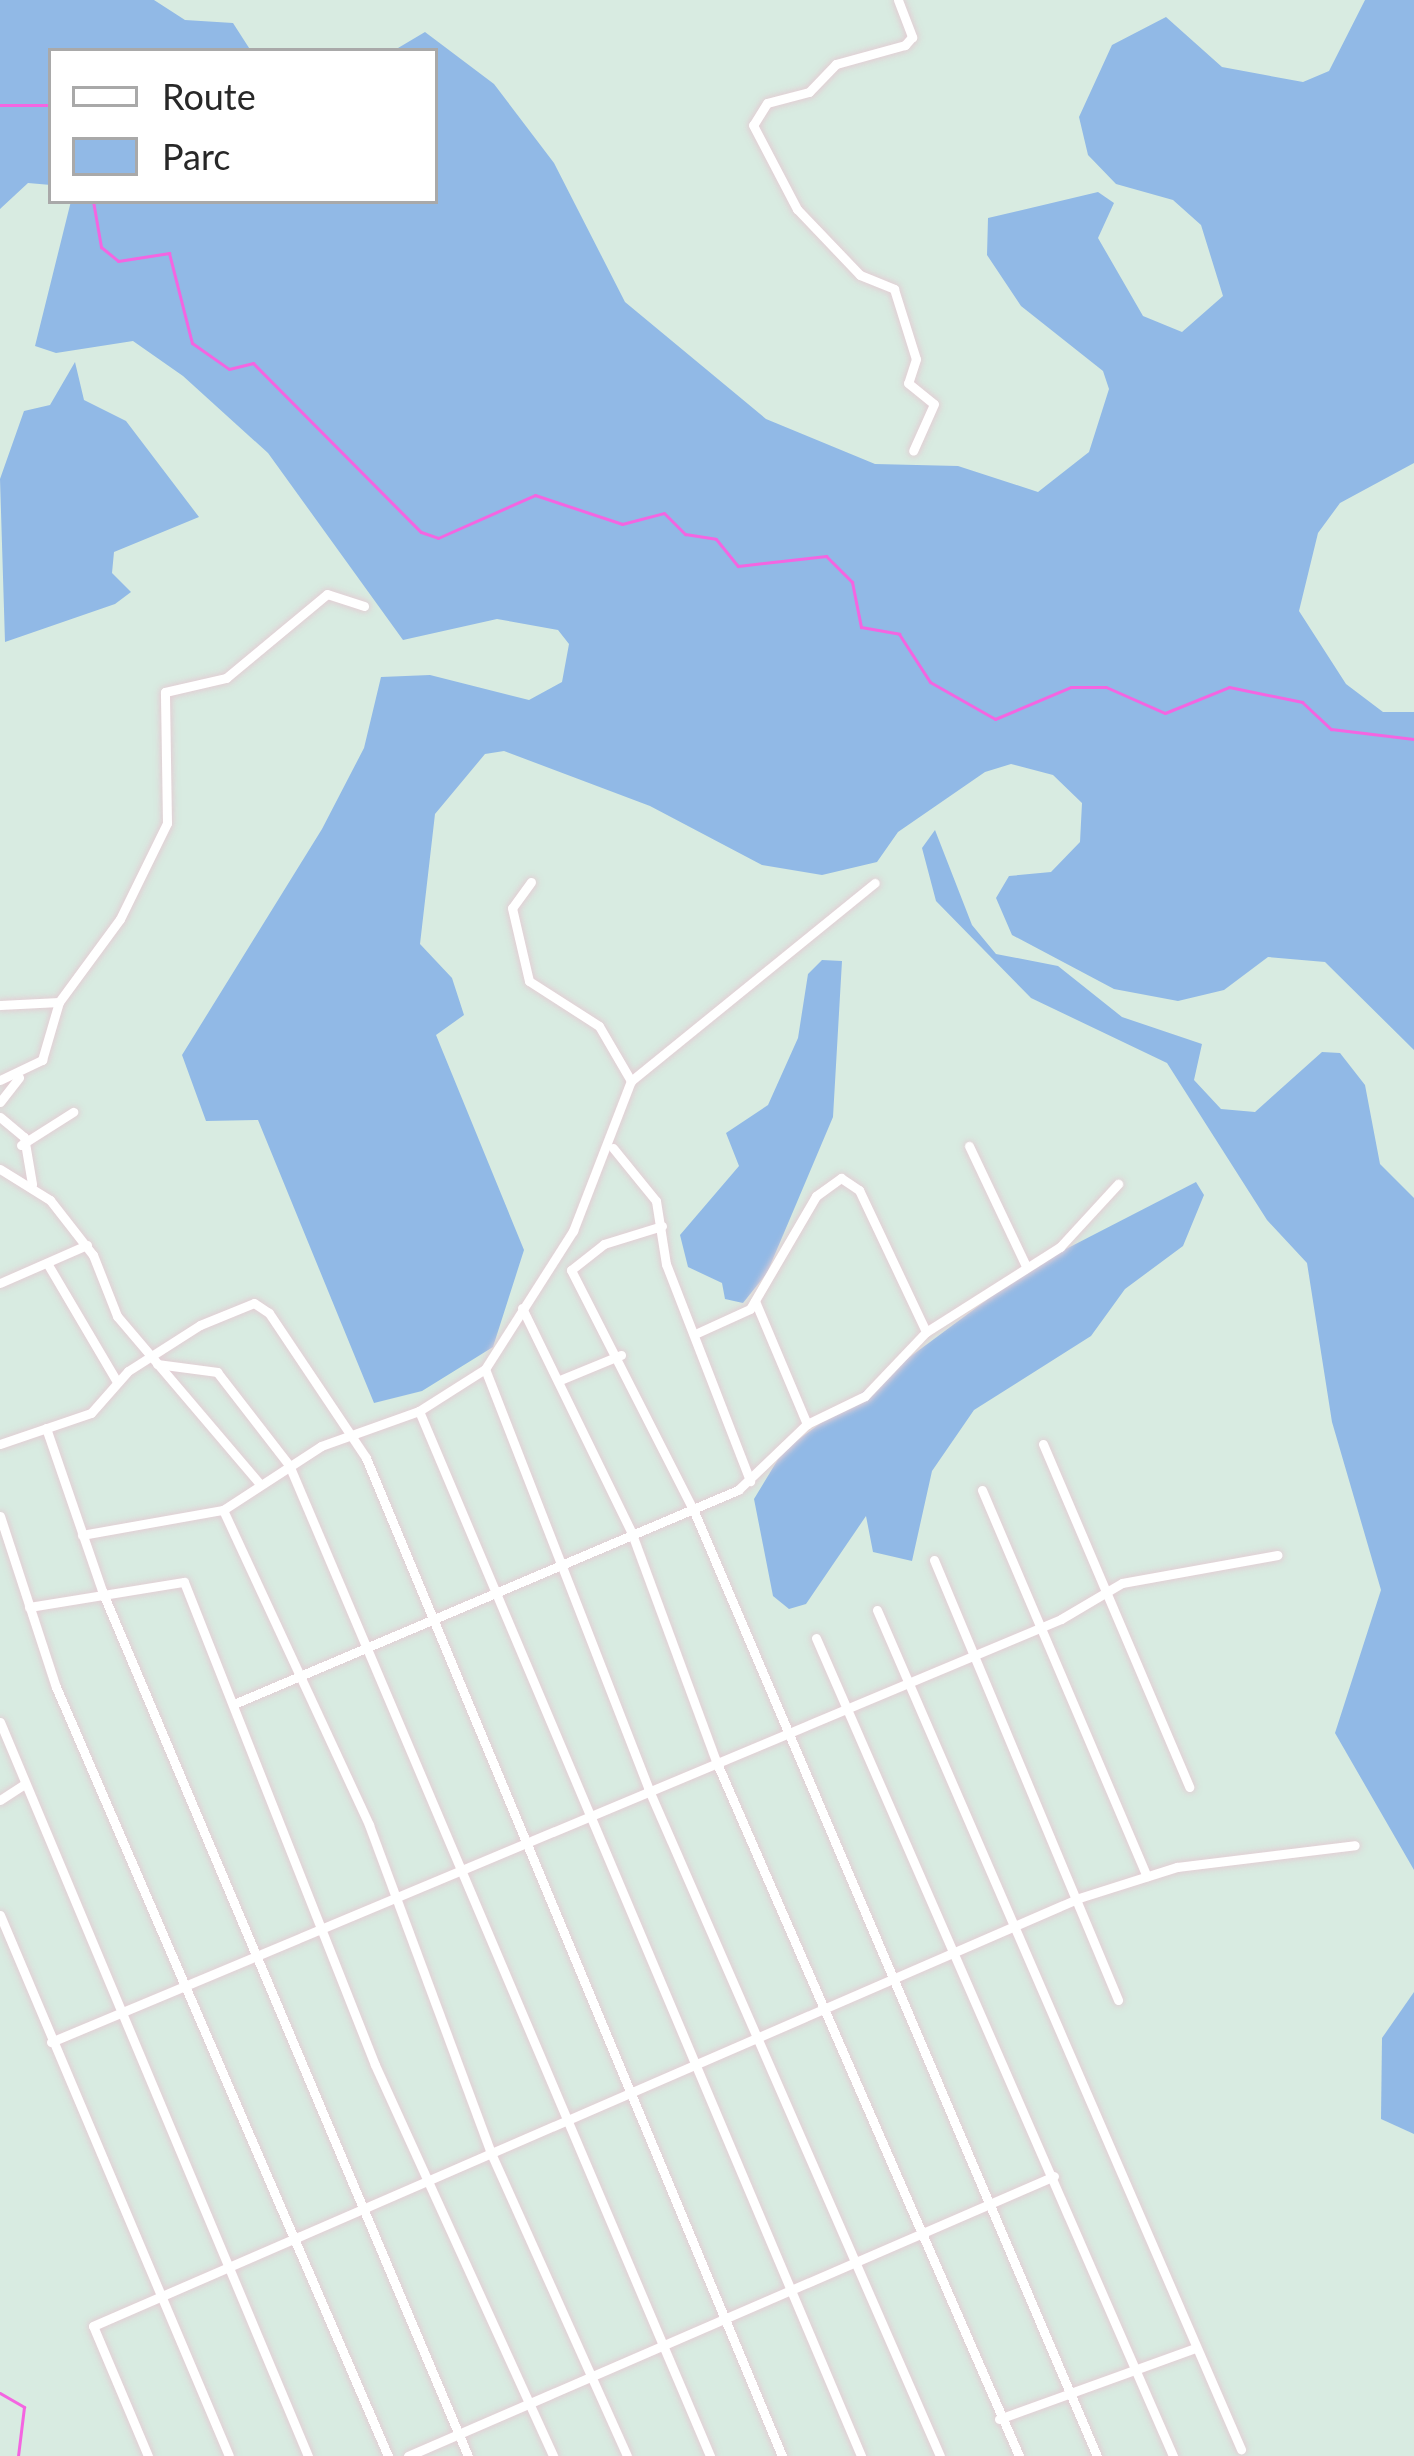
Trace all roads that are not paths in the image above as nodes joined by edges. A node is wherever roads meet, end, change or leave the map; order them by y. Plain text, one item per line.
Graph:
1 (898, 0) edge
2 (913, 451) dead end
3 (364, 606) dead end
4 (531, 882) dead end
5 (875, 883) dead end
6 (59, 1002) junction
7 (0, 1004) edge
8 (19, 1078) junction
9 (0, 1080) edge
10 (631, 1081) junction
11 (0, 1102) edge
12 (73, 1112) dead end
13 (0, 1117) edge
14 (21, 1145) junction
15 (969, 1146) dead end
16 (613, 1148) junction
17 (0, 1169) edge
18 (32, 1184) junction
19 (1118, 1184) dead end
20 (662, 1226) junction
21 (87, 1245) junction
22 (557, 1258) junction
23 (46, 1264) junction
24 (1026, 1266) junction
25 (571, 1270) junction
26 (0, 1283) edge
27 (755, 1301) junction
28 (522, 1308) junction
29 (926, 1332) junction
30 (695, 1334) junction
31 (621, 1355) junction
32 (155, 1362) junction
33 (485, 1369) junction
34 (560, 1380) junction
35 (118, 1385) junction
36 (419, 1411) junction
37 (807, 1424) junction
38 (46, 1428) junction
39 (349, 1431) junction
40 (0, 1444) edge
41 (1043, 1444) dead end
42 (289, 1465) junction
43 (750, 1481) junction
44 (260, 1484) junction
45 (982, 1490) dead end
46 (693, 1509) junction
47 (223, 1510) junction
48 (0, 1516) edge
49 (632, 1534) junction
50 (82, 1535) junction
51 (1278, 1555) dead end
52 (934, 1560) dead end
53 (562, 1564) junction
54 (102, 1591) junction
55 (498, 1592) junction
56 (1107, 1595) junction
57 (29, 1607) junction
58 (877, 1610) dead end
59 (434, 1618) junction
60 (1038, 1627) junction
61 (815, 1638) dead end
62 (368, 1647) junction
63 (976, 1647) junction
64 (298, 1677) junction
65 (905, 1678) junction
66 (234, 1704) junction
67 (846, 1706) junction
68 (0, 1722) edge
69 (783, 1734) junction
70 (716, 1761) junction
71 (23, 1785) junction
72 (1189, 1787) dead end
73 (648, 1788) junction
74 (0, 1800) edge
75 (584, 1815) junction
76 (518, 1840) junction
77 (1355, 1845) dead end
78 (459, 1866) junction
79 (1147, 1876) junction
80 (397, 1893) junction
81 (1078, 1898) junction
82 (0, 1915) edge
83 (1016, 1927) junction
84 (318, 1928) junction
85 (954, 1952) junction
86 (259, 1954) junction
87 (892, 1981) junction
88 (192, 1986) junction
89 (1118, 2000) dead end
90 (825, 2011) junction
91 (119, 2013) junction
92 (761, 2039) junction
93 (51, 2042) junction
94 (692, 2071) junction
95 (632, 2092) junction
96 (566, 2119) junction
97 (490, 2151) junction
98 (425, 2174) junction
99 (1054, 2176) junction
100 (358, 2205) junction
101 (991, 2206) junction
102 (922, 2234) junction
103 (299, 2242) junction
104 (854, 2262) junction
105 (231, 2269) junction
106 (786, 2291) junction
107 (162, 2297) junction
108 (723, 2319) junction
109 (664, 2345) junction
110 (1195, 2348) junction
111 (1136, 2369) junction
112 (593, 2377) junction
113 (1072, 2395) junction
114 (531, 2399) junction
115 (999, 2419) junction
116 (457, 2430) junction
117 (1241, 2449) dead end
118 (148, 2456) edge
119 (229, 2456) edge
120 (308, 2456) edge
121 (388, 2456) edge
122 (408, 2456) edge
123 (468, 2456) edge
124 (554, 2456) edge
125 (627, 2456) edge
126 (710, 2456) edge
127 (782, 2456) edge
128 (861, 2456) edge
129 (940, 2456) edge
130 (1018, 2456) edge
131 (1097, 2456) edge
132 (1173, 2456) edge

1 - 2 street
3 - 6 street
4 - 10 street
5 - 10 street
6 - 7 street
6 - 8 street
8 - 9 street
8 - 11 street
10 - 16 street
12 - 14 street
13 - 14 street
14 - 18 street
15 - 24 street
16 - 20 street
16 - 22 street
17 - 18 street
18 - 21 street
19 - 24 street
20 - 25 street
20 - 30 street
21 - 23 street
21 - 32 street
22 - 25 street
22 - 28 street
23 - 26 street
23 - 35 street
24 - 29 street
25 - 31 street
27 - 29 street
27 - 30 street
27 - 37 street
28 - 33 street
28 - 34 street
29 - 37 street
30 - 43 street
31 - 34 street
31 - 46 street
32 - 35 street
32 - 39 street
32 - 42 street
32 - 44 street
33 - 36 street
33 - 53 street
34 - 49 street
35 - 38 street
36 - 39 street
36 - 55 street
37 - 43 street
38 - 40 street
38 - 50 street
39 - 42 street
39 - 59 street
41 - 56 street
42 - 44 street
42 - 62 street
43 - 46 street
44 - 47 street
45 - 60 street
46 - 49 street
46 - 69 street
47 - 50 street
47 - 64 street
48 - 57 street
49 - 53 street
49 - 70 street
50 - 54 street
51 - 56 street
52 - 63 street
53 - 55 street
53 - 73 street
54 - 57 street
54 - 66 street
54 - 86 street
55 - 59 street
55 - 75 street
56 - 60 street
56 - 72 street
57 - 88 street
58 - 65 street
59 - 62 street
59 - 76 street
60 - 63 street
60 - 79 street
61 - 67 street
62 - 64 street
62 - 78 street
63 - 65 street
63 - 81 street
64 - 66 street
64 - 80 street
65 - 67 street
65 - 83 street
66 - 84 street
67 - 69 street
67 - 85 street
68 - 71 street
69 - 70 street
69 - 87 street
70 - 73 street
70 - 90 street
71 - 74 street
71 - 91 street
73 - 75 street
73 - 92 street
75 - 76 street
75 - 94 street
76 - 78 street
76 - 95 street
77 - 79 street
78 - 80 street
78 - 96 street
79 - 81 street
80 - 84 street
80 - 97 street
81 - 83 street
81 - 89 street
82 - 93 street
83 - 85 street
83 - 110 street
84 - 86 street
84 - 98 street
85 - 87 street
85 - 99 street
86 - 88 street
86 - 100 street
87 - 90 street
87 - 101 street
88 - 91 street
88 - 103 street
90 - 92 street
90 - 102 street
91 - 93 street
91 - 105 street
92 - 94 street
92 - 104 street
93 - 107 street
94 - 95 street
94 - 106 street
95 - 96 street
95 - 108 street
96 - 97 street
96 - 109 street
97 - 98 street
97 - 112 street
98 - 100 street
98 - 114 street
99 - 101 street
99 - 111 street
100 - 103 street
100 - 116 street
101 - 102 street
101 - 113 street
102 - 104 street
102 - 115 street
103 - 105 street
103 - 121 street
104 - 106 street
104 - 129 street
105 - 107 street
105 - 120 street
106 - 108 street
106 - 128 street
107 - 118 street
107 - 119 street
108 - 109 street
108 - 127 street
109 - 112 street
109 - 126 street
110 - 111 street
110 - 117 street
111 - 113 street
111 - 132 street
112 - 114 street
112 - 125 street
113 - 115 street
113 - 131 street
114 - 116 street
114 - 124 street
115 - 130 street
116 - 122 street
116 - 123 street

